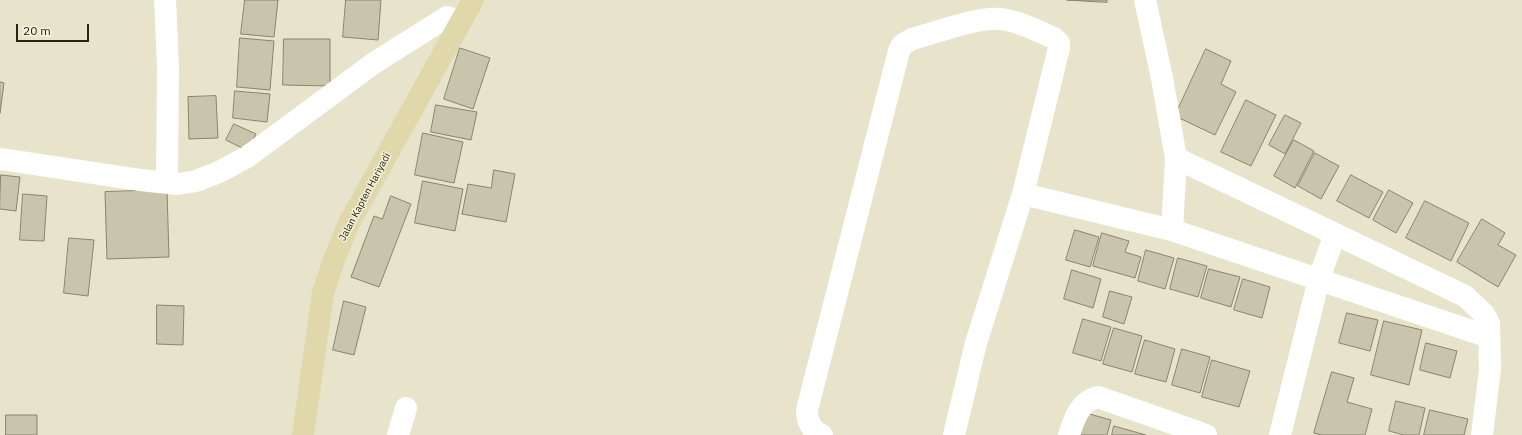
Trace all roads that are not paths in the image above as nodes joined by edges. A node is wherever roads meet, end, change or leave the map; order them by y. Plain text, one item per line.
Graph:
1 (165, 0) edge
2 (473, 0) edge
3 (1145, 0) edge
4 (461, 21) junction
5 (1176, 158) junction
6 (0, 159) edge
7 (167, 182) junction
8 (1023, 194) junction
9 (1172, 230) junction
10 (1335, 234) junction
11 (1319, 279) junction
12 (1489, 337) junction
13 (406, 408) dead end
14 (303, 435) edge
15 (398, 435) edge
16 (822, 435) edge
17 (954, 435) edge
18 (1069, 435) edge
19 (1206, 435) edge
20 (1280, 435) edge
21 (1482, 435) edge

1 - 7 street
2 - 4 main road, Jalan Kapten Hariyadi
3 - 5 street
4 - 7 street
4 - 14 main road, Jalan Kapten Hariyadi
5 - 9 street
5 - 10 street
6 - 7 street
8 - 9 street
8 - 16 street
8 - 17 street
9 - 11 street
10 - 11 street
10 - 12 street
11 - 12 street
11 - 20 street
12 - 21 street
13 - 15 street
18 - 19 street

